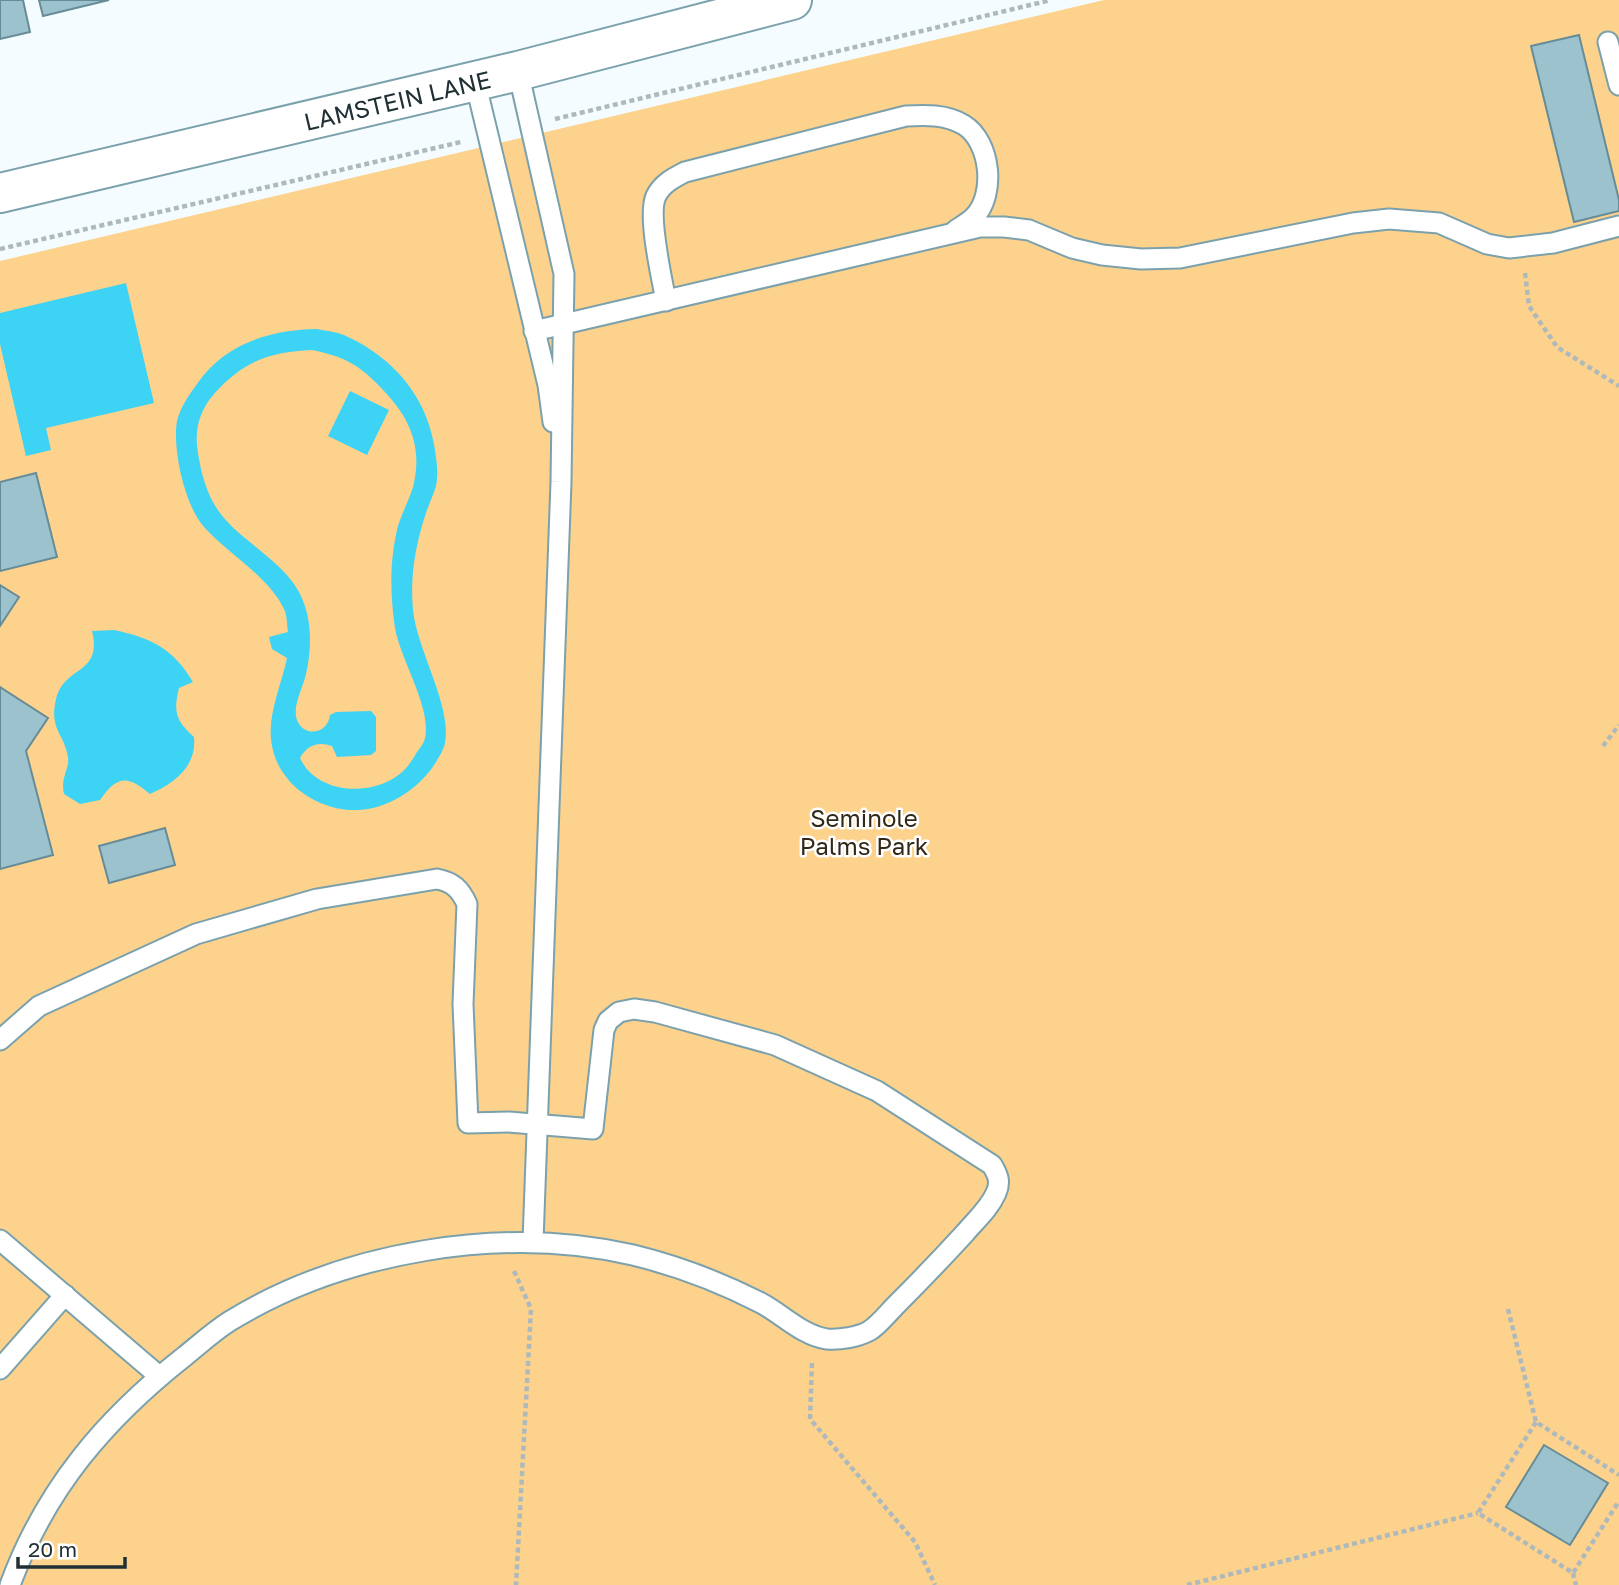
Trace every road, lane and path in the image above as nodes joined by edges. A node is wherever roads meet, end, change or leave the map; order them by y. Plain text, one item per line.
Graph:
1 (792, 0) edge
2 (1608, 42) dead end
3 (518, 71) junction
4 (475, 81) junction
5 (1619, 85) edge
6 (0, 193) edge
7 (1619, 226) edge
8 (950, 234) junction
9 (1523, 247) junction
10 (666, 301) junction
11 (564, 324) junction
12 (534, 331) junction
13 (1619, 386) edge
14 (561, 482) junction
15 (1619, 725) edge
16 (1603, 746) dead end
17 (0, 1040) edge
18 (537, 1124) junction
19 (0, 1240) edge
20 (502, 1241) junction
21 (533, 1241) junction
22 (65, 1295) junction
23 (1508, 1309) dead end
24 (812, 1334) junction
25 (0, 1369) edge
26 (159, 1376) junction
27 (1536, 1422) junction
28 (1619, 1475) edge
29 (1619, 1501) edge
30 (1478, 1513) junction
31 (1573, 1573) junction
32 (10, 1585) edge
33 (516, 1585) edge
34 (935, 1585) edge
35 (1186, 1585) edge
36 (1576, 1585) edge

1 - 3 street, LAMSTEIN LANE
2 - 5 lane
3 - 4 street, LAMSTEIN LANE
3 - 11 lane
4 - 6 street, LAMSTEIN LANE
4 - 12 lane
7 - 9 lane
8 - 9 lane
8 - 10 lane
8 - 10 lane
9 - 13 path
10 - 11 lane
11 - 12 lane
11 - 14 lane
12 - 14 lane
14 - 18 lane
15 - 16 path
17 - 18 lane
18 - 21 lane
18 - 24 lane
19 - 22 lane
20 - 21 lane
20 - 26 lane
20 - 33 path
21 - 24 lane
22 - 25 lane
22 - 26 lane
23 - 27 path
24 - 34 path
26 - 32 lane
27 - 28 path
27 - 30 path
29 - 31 path
30 - 31 path
30 - 35 path
31 - 36 path

